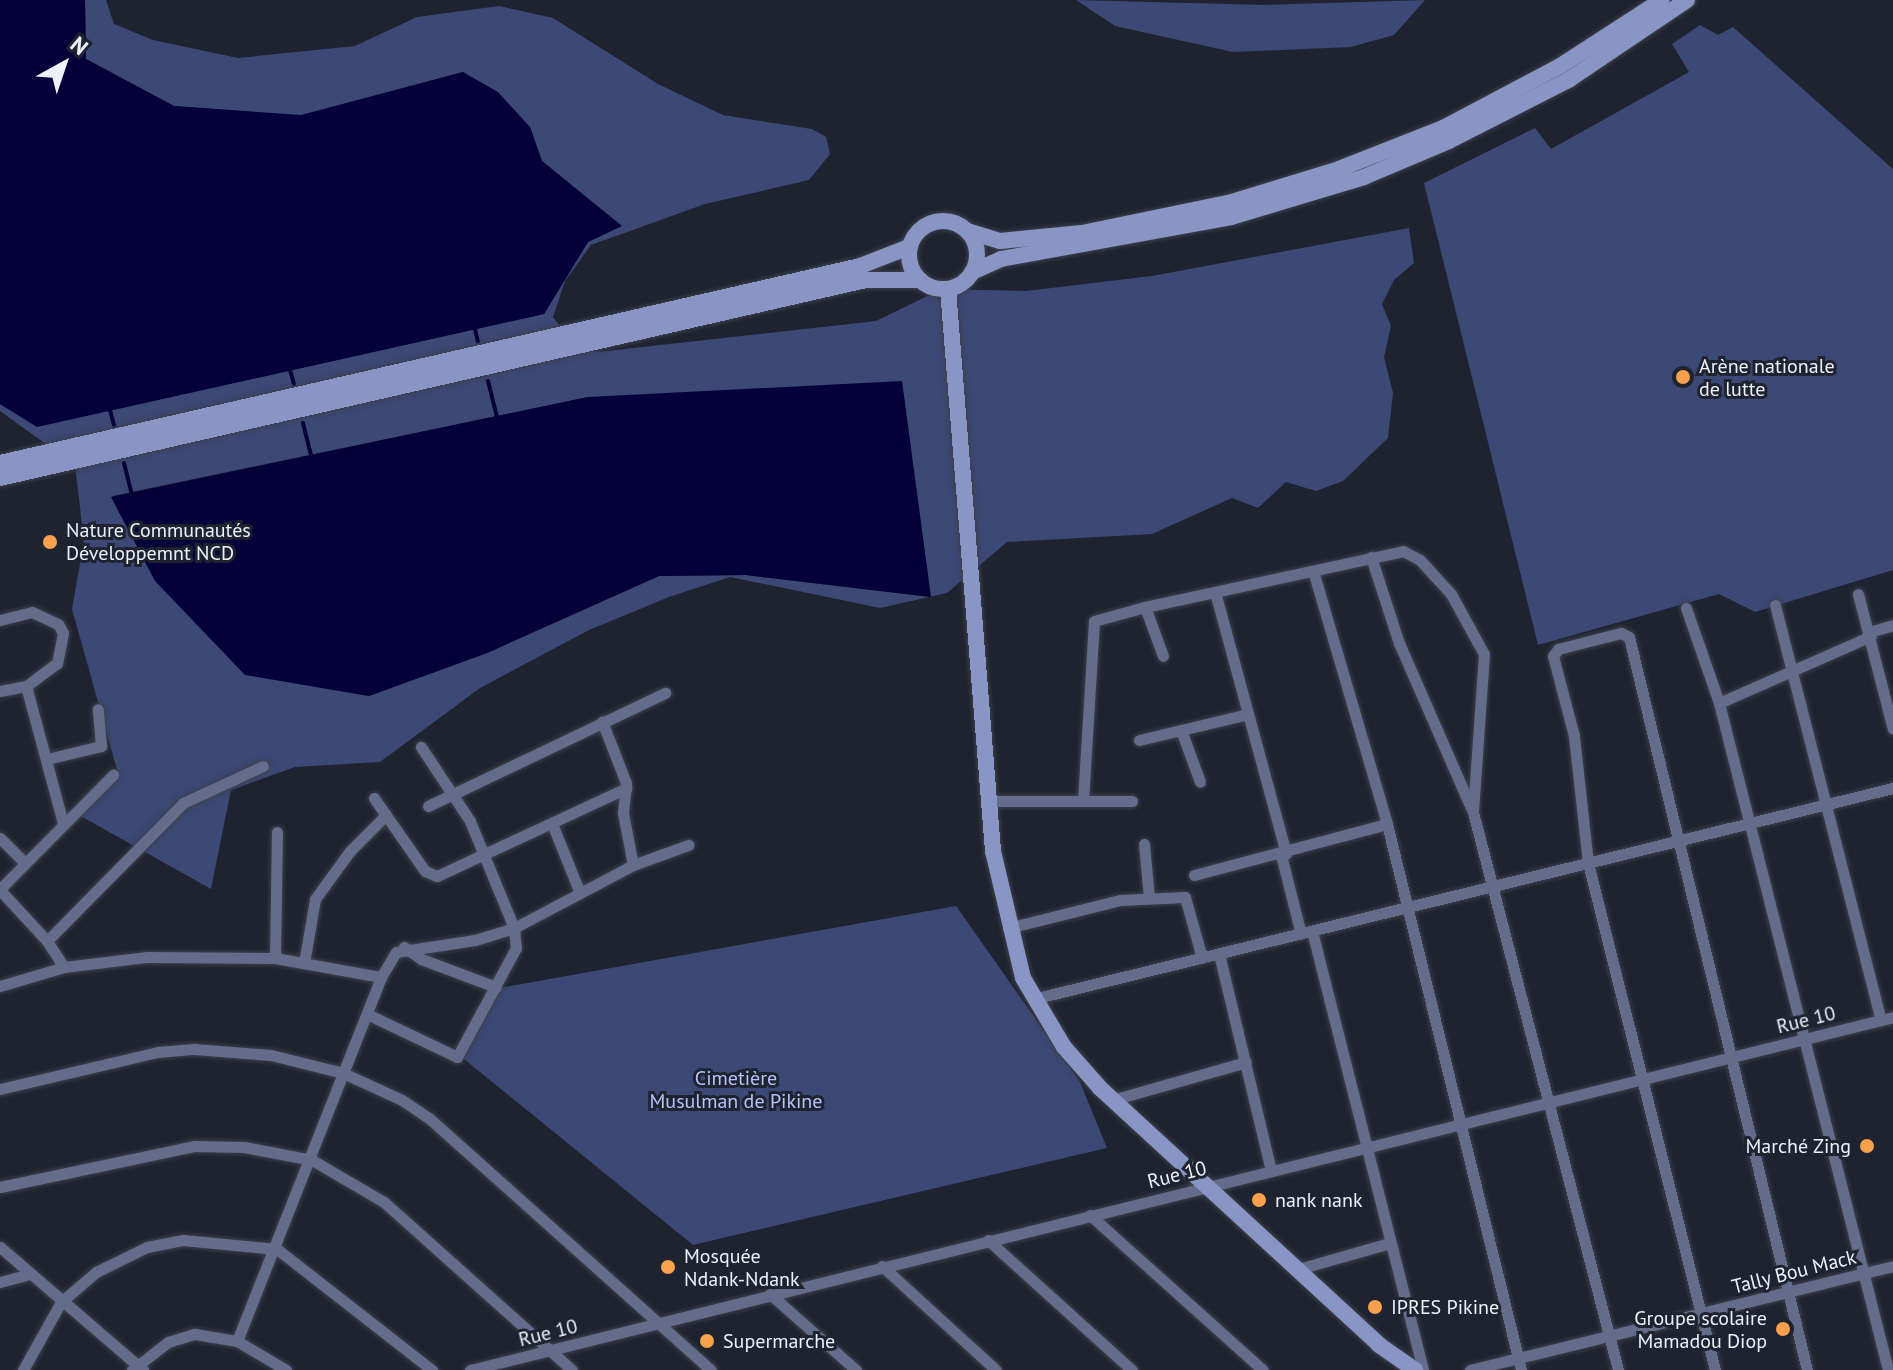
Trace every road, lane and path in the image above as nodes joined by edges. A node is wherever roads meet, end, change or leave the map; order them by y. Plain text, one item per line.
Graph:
1 (1662, 0) edge
2 (1687, 0) edge
3 (967, 231) junction
4 (909, 247) junction
5 (972, 272) junction
6 (920, 280) junction
7 (948, 289) junction
8 (1, 475) edge
9 (1371, 557) junction
10 (1314, 574) junction
11 (1215, 592) junction
12 (1858, 594) dead end
13 (1775, 605) dead end
14 (1145, 607) junction
15 (1686, 608) dead end
16 (0, 620) edge
17 (1893, 625) edge
18 (1870, 634) junction
19 (1163, 656) dead end
20 (1792, 669) junction
21 (26, 686) junction
22 (0, 691) edge
23 (665, 693) dead end
24 (1719, 703) junction
25 (98, 709) dead end
26 (1248, 714) junction
27 (602, 721) junction
28 (1893, 729) edge
29 (1181, 730) junction
30 (1139, 740) dead end
31 (421, 747) dead end
32 (47, 759) junction
33 (263, 766) dead end
34 (113, 775) dead end
35 (1200, 782) dead end
36 (627, 788) junction
37 (1893, 788) edge
38 (454, 791) junction
39 (374, 798) dead end
40 (989, 801) junction
41 (1083, 801) junction
42 (1132, 801) dead end
43 (1826, 805) junction
44 (428, 806) dead end
45 (1473, 812) junction
46 (386, 815) junction
47 (63, 823) junction
48 (1387, 824) junction
49 (1748, 824) junction
50 (553, 826) junction
51 (277, 832) dead end
52 (0, 838) edge
53 (1676, 842) junction
54 (1144, 844) dead end
55 (688, 845) dead end
56 (1284, 854) junction
57 (485, 856) junction
58 (25, 863) junction
59 (1588, 863) junction
60 (633, 865) junction
61 (1194, 875) dead end
62 (1496, 886) junction
63 (0, 890) edge
64 (580, 893) junction
65 (1149, 898) junction
66 (1405, 908) junction
67 (514, 928) junction
68 (1008, 928) junction
69 (1307, 932) junction
70 (47, 941) junction
71 (404, 947) junction
72 (1219, 954) junction
73 (275, 958) junction
74 (1202, 958) junction
75 (304, 963) junction
76 (64, 967) junction
77 (381, 977) junction
78 (0, 986) edge
79 (496, 987) junction
80 (1033, 999) junction
81 (367, 1014) junction
82 (1887, 1018) edge
83 (1801, 1040) junction
84 (1729, 1057) junction
85 (1246, 1062) junction
86 (343, 1073) junction
87 (1642, 1079) junction
88 (0, 1089) edge
89 (1112, 1100) junction
90 (1551, 1102) junction
91 (1460, 1124) junction
92 (1366, 1147) junction
93 (312, 1160) junction
94 (1271, 1171) junction
95 (0, 1187) edge
96 (1206, 1187) junction
97 (1090, 1215) junction
98 (988, 1240) junction
99 (1390, 1243) junction
100 (0, 1247) edge
101 (277, 1249) junction
102 (882, 1266) junction
103 (1893, 1266) edge
104 (1295, 1270) junction
105 (1865, 1273) junction
106 (30, 1274) junction
107 (0, 1282) edge
108 (1788, 1292) junction
109 (770, 1294) junction
110 (61, 1302) junction
111 (1700, 1314) junction
112 (657, 1322) junction
113 (1609, 1336) junction
114 (237, 1341) junction
115 (552, 1352) junction
116 (1387, 1358) edge
117 (1520, 1364) edge
118 (137, 1368) edge
119 (23, 1370) edge
120 (286, 1370) edge
121 (432, 1370) edge
122 (470, 1370) edge
123 (572, 1370) edge
124 (711, 1370) edge
125 (856, 1370) edge
126 (996, 1370) edge
127 (1132, 1370) edge
128 (1263, 1370) edge
129 (1402, 1370) edge
130 (1415, 1370) edge
131 (1423, 1370) edge
132 (1470, 1370) edge
133 (1618, 1370) edge
134 (1715, 1370) edge
135 (1807, 1370) edge
136 (1888, 1370) edge

1 - 3 main road
2 - 5 main road
3 - 4 main road
3 - 5 main road
4 - 6 main road
4 - 8 main road
5 - 7 main road
6 - 7 main road
6 - 8 main road
7 - 40 main road
9 - 10 street
9 - 45 street
9 - 45 street
10 - 11 street
10 - 48 street
11 - 14 street
11 - 26 street
12 - 18 street
13 - 20 street
14 - 19 street
14 - 41 street
15 - 24 street
16 - 21 street
17 - 18 street
18 - 20 street
18 - 28 street
20 - 24 street
20 - 43 street
21 - 22 street
21 - 32 street
23 - 27 street
24 - 49 street
25 - 32 street
26 - 29 street
26 - 56 street
27 - 36 street
27 - 38 street
29 - 30 street
29 - 35 street
31 - 38 street
32 - 47 street
33 - 70 street
34 - 47 street
36 - 50 street
36 - 60 street
37 - 43 street
38 - 44 street
38 - 57 street
39 - 46 street
40 - 41 street
40 - 68 main road
41 - 42 street
43 - 49 street
43 - 82 street
45 - 62 street
46 - 57 street
46 - 75 street
47 - 58 street
48 - 56 street
48 - 66 street
49 - 53 street
49 - 83 street
50 - 57 street
50 - 64 street
51 - 73 street
52 - 58 street
53 - 59 street
53 - 59 street
53 - 84 street
54 - 65 street
55 - 60 street
56 - 61 street
56 - 69 street
57 - 67 street
58 - 63 street
59 - 62 street
59 - 87 street
60 - 64 street
62 - 66 street
62 - 90 street
63 - 70 street
64 - 67 street
65 - 68 street
65 - 74 street
66 - 69 street
66 - 91 street
67 - 71 street
67 - 79 street
68 - 80 main road
69 - 72 street
69 - 92 street
70 - 76 street
71 - 77 street
71 - 79 street
72 - 74 street
72 - 85 street
73 - 75 street
73 - 76 street
74 - 80 street
75 - 77 street
76 - 78 street
77 - 81 street
79 - 81 street
80 - 89 main road
81 - 86 street
82 - 83 street, Rue 10
83 - 84 street, Rue 10
83 - 105 street
84 - 87 street, Rue 10
84 - 108 street
85 - 89 street
85 - 94 street
86 - 88 street
86 - 93 street
86 - 112 street
87 - 90 street, Rue 10
87 - 111 street
89 - 96 main road
90 - 91 street, Rue 10
90 - 113 street
91 - 92 street, Rue 10
91 - 117 street
92 - 94 street, Rue 10
92 - 99 street
93 - 95 street
93 - 101 street
93 - 115 street
94 - 96 street, Rue 10
96 - 97 street, Rue 10
96 - 104 main road
97 - 98 street, Rue 10
97 - 128 street
98 - 102 street, Rue 10
98 - 127 street
99 - 104 street
99 - 131 street
100 - 106 street
101 - 110 street
101 - 114 street
101 - 121 street
102 - 109 street, Rue 10
102 - 126 street
103 - 105 street, Tally Bou Mack
104 - 116 main road
105 - 108 street, Tally Bou Mack
105 - 136 street
106 - 107 street
106 - 110 street
108 - 111 street, Tally Bou Mack
108 - 135 street
109 - 112 street, Rue 10
109 - 125 street
110 - 118 street
110 - 119 street
111 - 113 street, Tally Bou Mack
111 - 134 street
112 - 115 street, Rue 10
112 - 124 street
113 - 117 street, Tally Bou Mack
113 - 133 street
114 - 118 street
114 - 120 street
115 - 122 street, Rue 10
115 - 123 street
116 - 129 main road
116 - 130 main road
117 - 132 street, Tally Bou Mack

